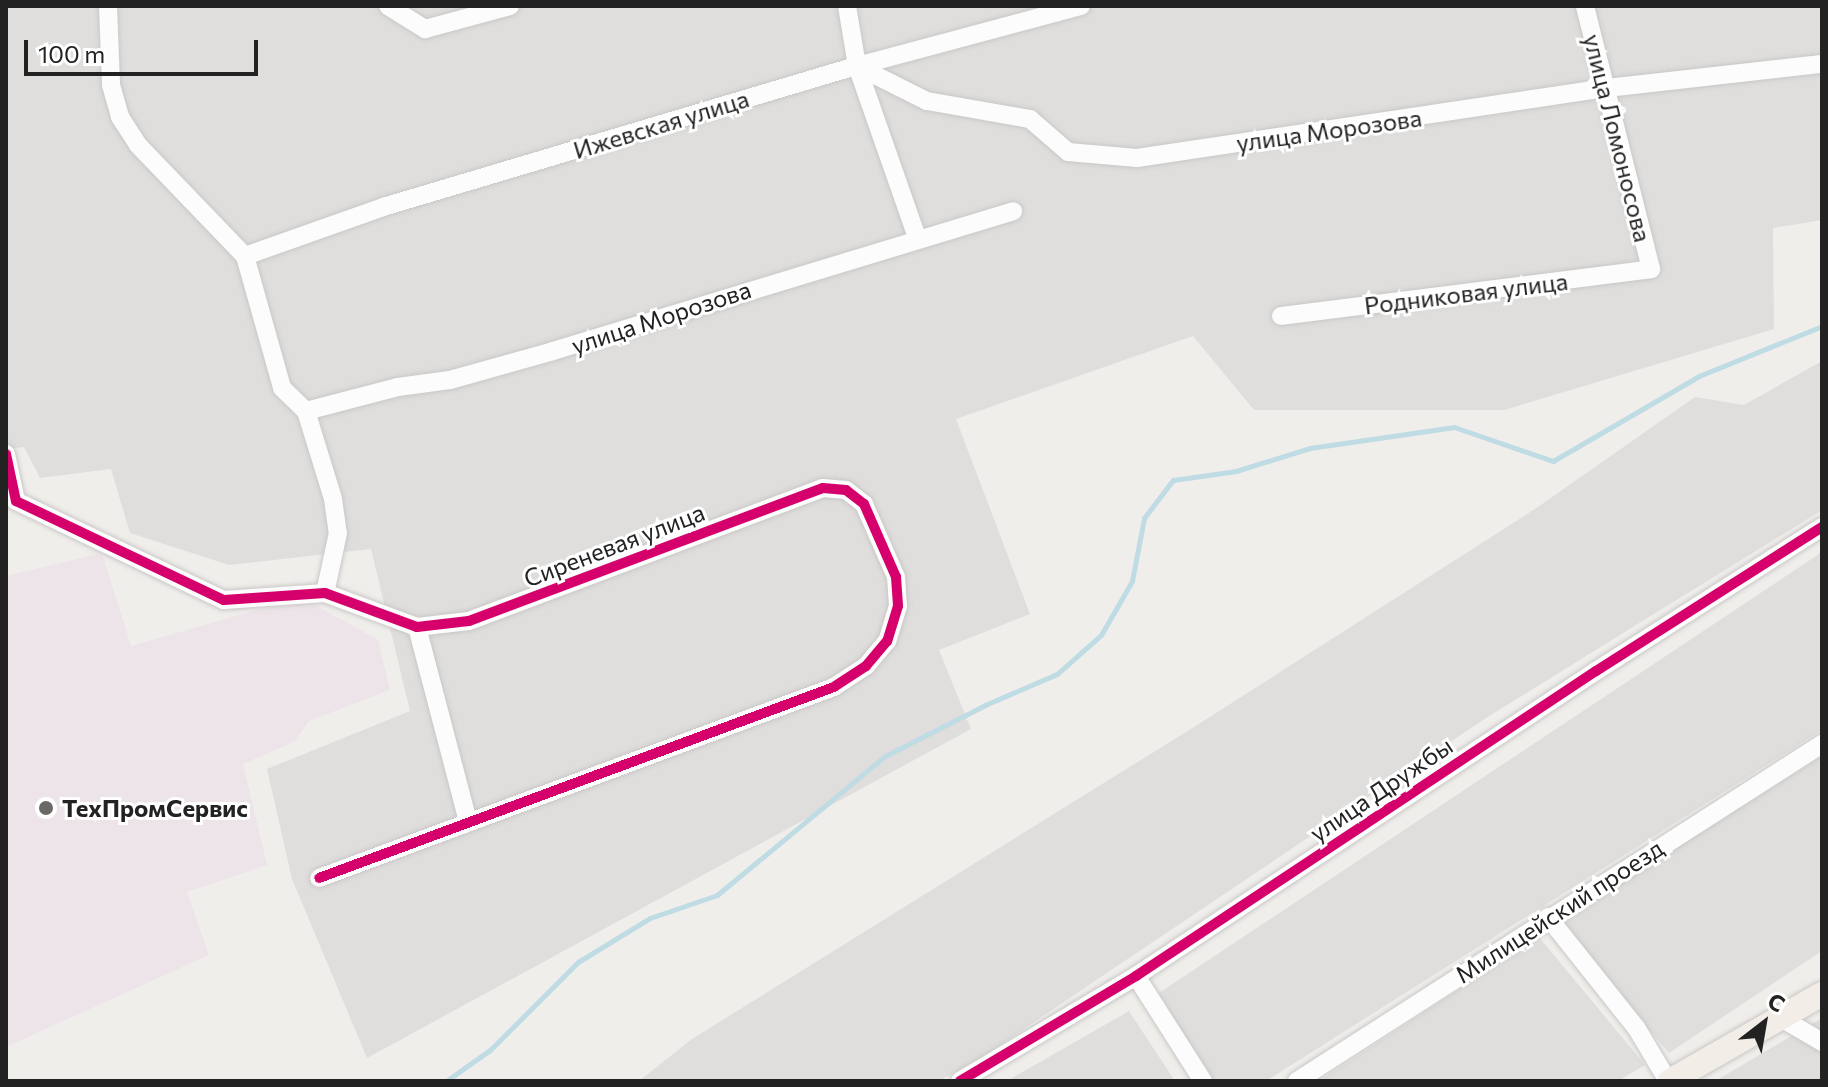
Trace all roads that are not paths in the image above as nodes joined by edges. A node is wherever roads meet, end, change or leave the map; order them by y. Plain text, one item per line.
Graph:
1 (108, 6) edge
2 (388, 6) edge
3 (510, 6) edge
4 (847, 6) edge
5 (1081, 6) edge
6 (1585, 6) edge
7 (1822, 64) edge
8 (857, 66) junction
9 (1607, 88) junction
10 (1013, 211) dead end
11 (917, 237) junction
12 (245, 256) junction
13 (1651, 269) joint
14 (1281, 316) dead end
15 (306, 411) junction
16 (6, 454) edge
17 (1822, 527) edge
18 (325, 593) junction
19 (417, 627) junction
20 (1822, 744) edge
21 (468, 822) junction
22 (319, 878) dead end
23 (1548, 917) junction
24 (1136, 976) junction
25 (1822, 994) edge
26 (1781, 1018) junction
27 (1822, 1042) edge
28 (960, 1081) edge
29 (1203, 1081) edge
30 (1297, 1081) edge
31 (1669, 1081) edge

1 - 12 street
2 - 3 street
4 - 8 street
5 - 8 street, Ижевская улица
6 - 9 street, улица Ломоносова
7 - 9 street, улица Морозова
8 - 9 street, улица Морозова
8 - 11 street
8 - 12 street, Ижевская улица
9 - 13 street, улица Ломоносова
10 - 11 street, улица Морозова
11 - 15 street, улица Морозова
12 - 15 street
13 - 14 street, Родниковая улица
15 - 18 street
16 - 18 street
17 - 24 street, улица Дружбы
18 - 19 street
19 - 21 street
19 - 21 street, Сиреневая улица
20 - 23 street, Милицейский проезд
21 - 22 street
23 - 30 street, Милицейский проезд
23 - 31 street
24 - 28 street, улица Дружбы
24 - 29 street
25 - 26 main road
26 - 27 street
26 - 31 main road

